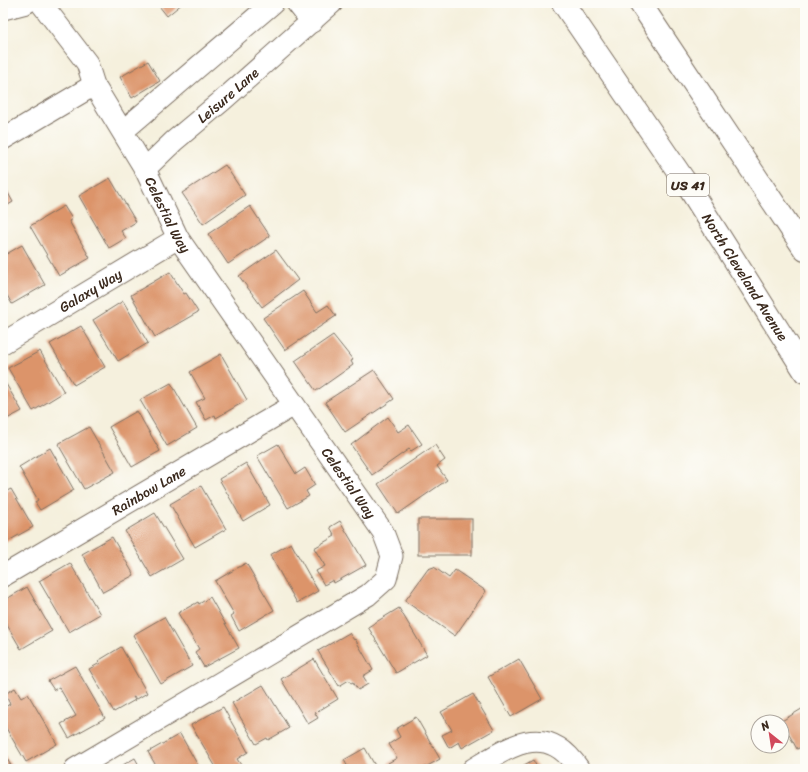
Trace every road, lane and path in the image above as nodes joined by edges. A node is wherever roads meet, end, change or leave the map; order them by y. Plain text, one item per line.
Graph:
1 (26, 3) edge
2 (41, 3) edge
3 (273, 3) edge
4 (297, 3) edge
5 (332, 3) edge
6 (563, 3) edge
7 (640, 3) edge
8 (3, 9) edge
9 (312, 22) junction
10 (94, 85) junction
11 (123, 131) junction
12 (3, 139) edge
13 (145, 169) junction
14 (178, 238) junction
15 (805, 250) edge
16 (3, 343) edge
17 (805, 372) edge
18 (294, 405) junction
19 (3, 576) edge
20 (75, 769) edge
21 (473, 769) edge
22 (579, 769) edge

1 - 8 street
2 - 10 street, Celestial Way
3 - 11 street
4 - 9 street
5 - 9 street, Leisure Lane
6 - 17 main road, North Cleveland Avenue / US 41
7 - 15 main road
9 - 13 street, Leisure Lane
10 - 11 street, Celestial Way
10 - 12 street
11 - 13 street, Celestial Way
13 - 14 street, Celestial Way
14 - 16 street, Galaxy Way
14 - 18 street, Celestial Way
18 - 19 street, Rainbow Lane
18 - 20 street, Celestial Way
21 - 22 street

